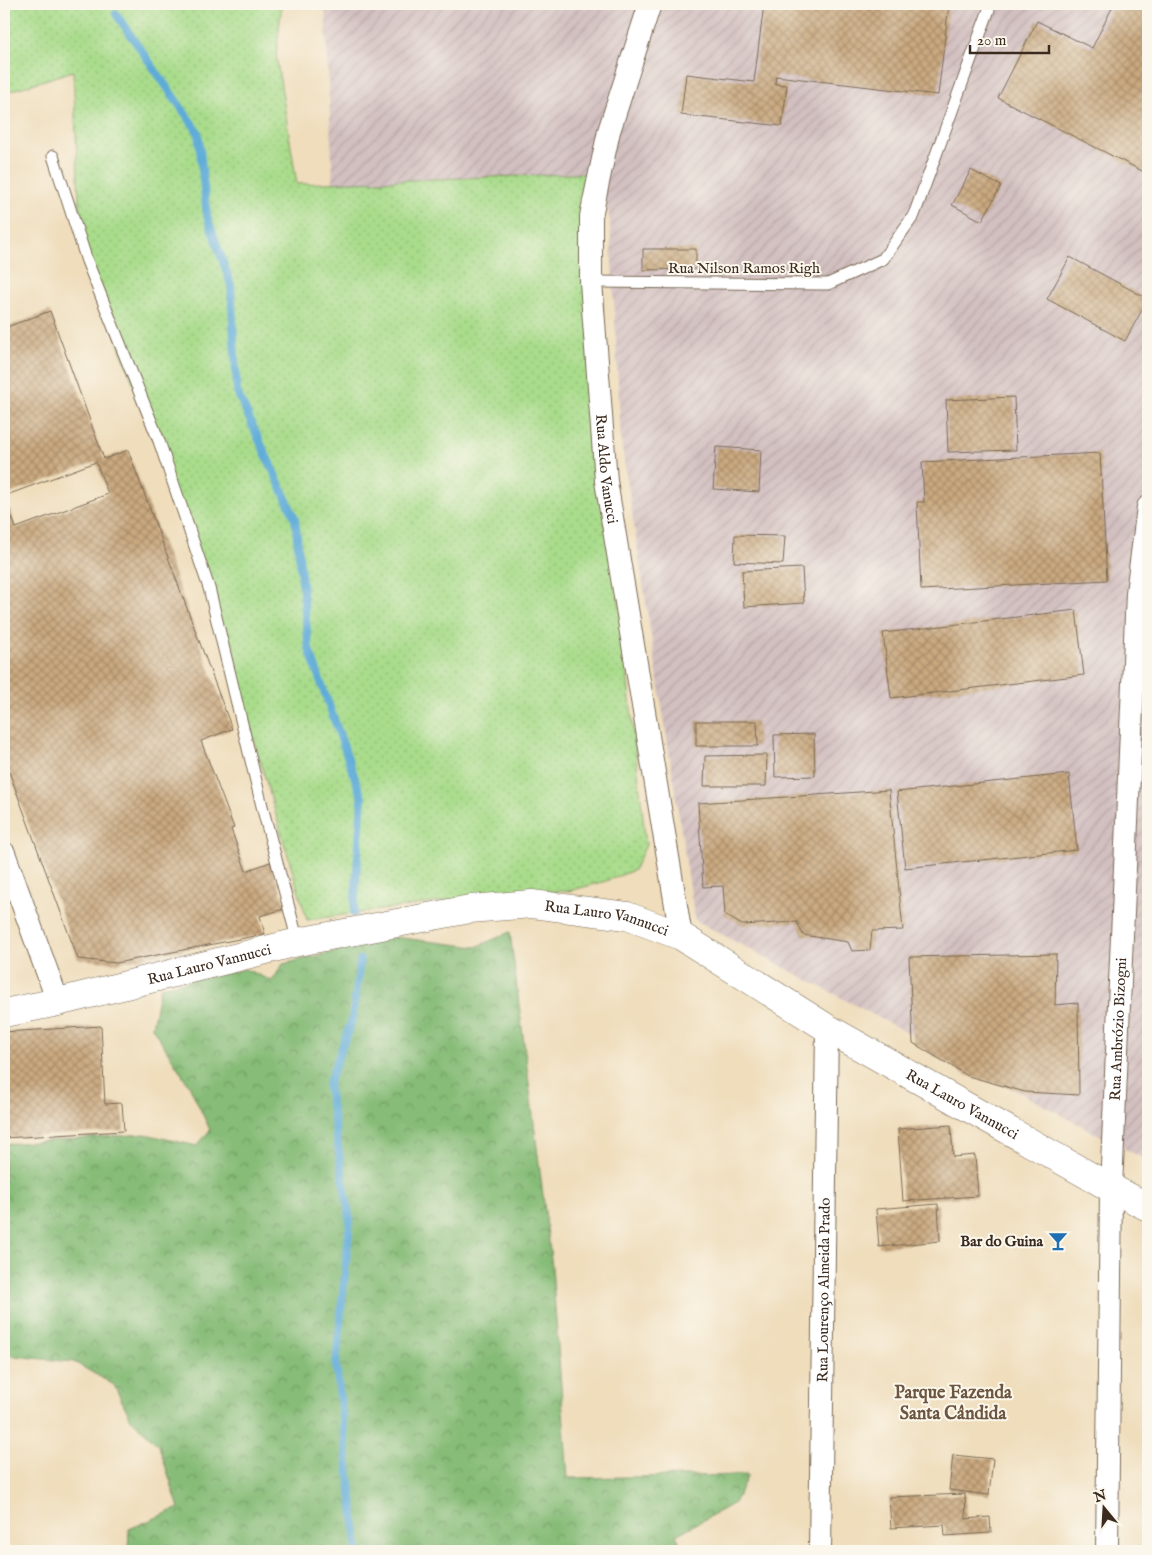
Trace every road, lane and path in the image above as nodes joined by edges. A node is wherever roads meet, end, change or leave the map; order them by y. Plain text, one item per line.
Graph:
1 (650, 4) edge
2 (990, 4) edge
3 (53, 156) dead end
4 (591, 282) junction
5 (1148, 507) edge
6 (4, 853) edge
7 (681, 936) junction
8 (298, 942) junction
9 (58, 1002) junction
10 (4, 1013) edge
11 (827, 1028) junction
12 (1111, 1188) junction
13 (1148, 1207) edge
14 (820, 1551) edge
15 (1107, 1551) edge

1 - 4 street, Rua Aldo Vanucci
2 - 4 lane, Rua Nilson Ramos Righ
3 - 8 lane
4 - 7 street, Rua Aldo Vanucci
5 - 12 street, Rua Ambrózio Bizogni
6 - 9 street
7 - 8 street, Rua Lauro Vannucci
7 - 11 street, Rua Lauro Vannucci
8 - 9 street, Rua Lauro Vannucci
9 - 10 street, Rua Lauro Vannucci
11 - 12 street, Rua Lauro Vannucci
11 - 14 street, Rua Lourenço Almeida Prado
12 - 13 street, Rua Lauro Vannucci
12 - 15 street, Rua Ambrózio Bizogni

